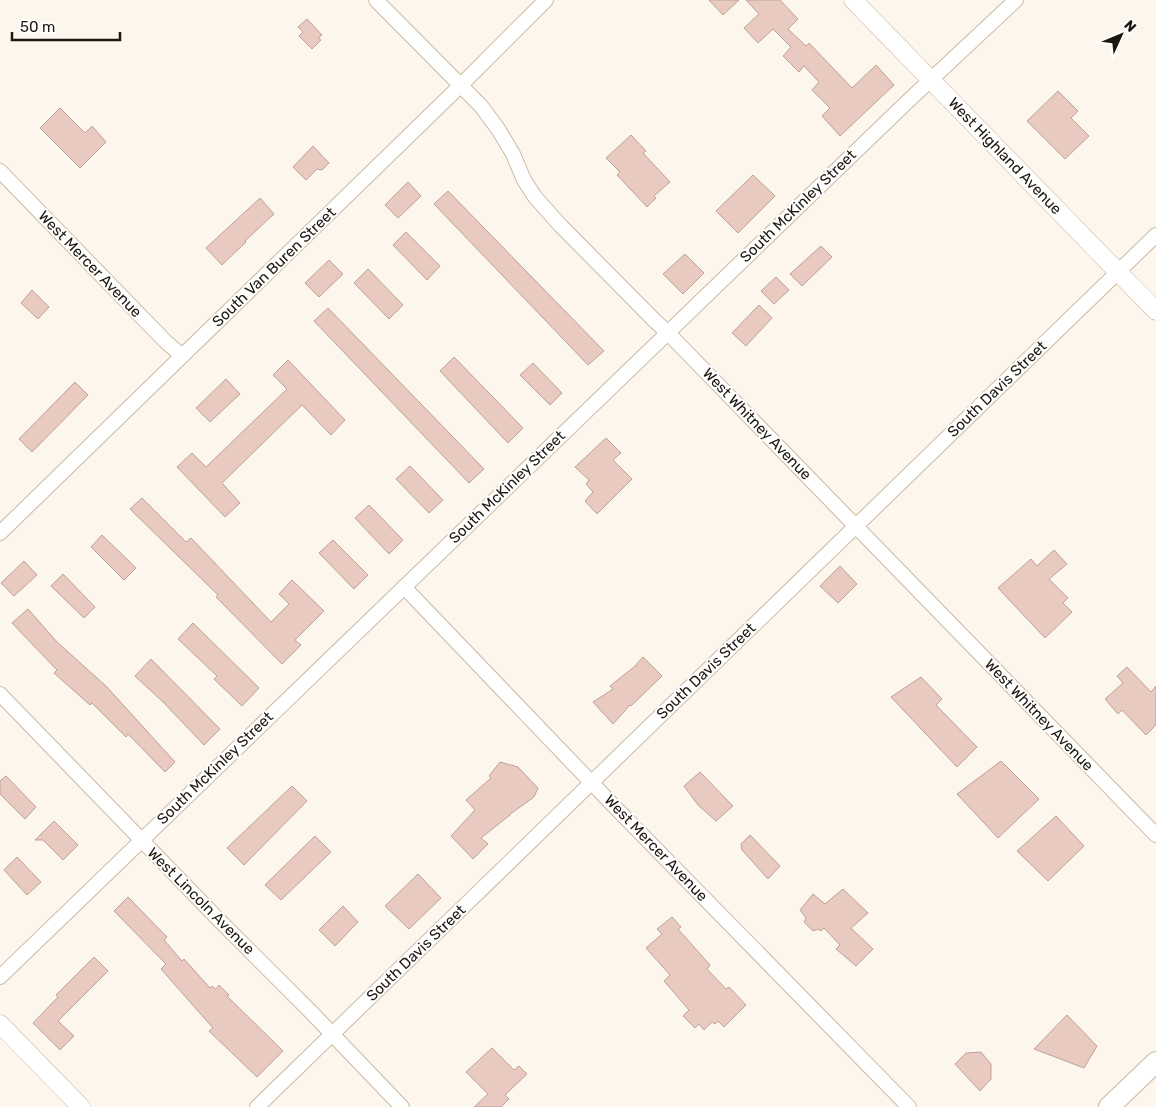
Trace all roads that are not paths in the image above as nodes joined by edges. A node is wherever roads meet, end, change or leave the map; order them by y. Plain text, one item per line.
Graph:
1 (376, 0) edge
2 (546, 0) edge
3 (854, 0) edge
4 (1016, 0) edge
5 (930, 80) junction
6 (460, 86) junction
7 (0, 171) edge
8 (1156, 235) edge
9 (1118, 272) junction
10 (1156, 311) edge
11 (668, 332) junction
12 (182, 356) junction
13 (856, 525) junction
14 (0, 532) edge
15 (404, 587) junction
16 (0, 694) edge
17 (592, 782) junction
18 (1156, 835) edge
19 (141, 840) junction
20 (0, 977) edge
21 (0, 1024) edge
22 (332, 1035) junction
23 (1156, 1062) edge
24 (81, 1107) edge
25 (257, 1107) edge
26 (402, 1107) edge
27 (909, 1107) edge
28 (1109, 1107) edge

1 - 6 street, West Whitney Avenue
2 - 6 street, South Van Buren Street
3 - 5 street, West Highland Avenue
4 - 5 street, South McKinley Street
5 - 9 street, West Highland Avenue
5 - 11 street, South McKinley Street
6 - 11 street, West Whitney Avenue
6 - 12 street, South Van Buren Street
7 - 12 street, West Mercer Avenue
8 - 9 street, South Davis Street
9 - 10 street, West Highland Avenue
9 - 13 street, South Davis Street
11 - 13 street, West Whitney Avenue
11 - 15 street, South McKinley Street
12 - 14 street, South Van Buren Street
13 - 17 street, South Davis Street
13 - 18 street, West Whitney Avenue
15 - 17 street, West Mercer Avenue
15 - 19 street, South McKinley Street
16 - 19 street, West Lincoln Avenue
17 - 22 street, South Davis Street
17 - 27 street, West Mercer Avenue
19 - 20 street, South McKinley Street
19 - 22 street, West Lincoln Avenue
21 - 24 street
22 - 25 street, South Davis Street
22 - 26 street, West Lincoln Avenue
23 - 28 main road

